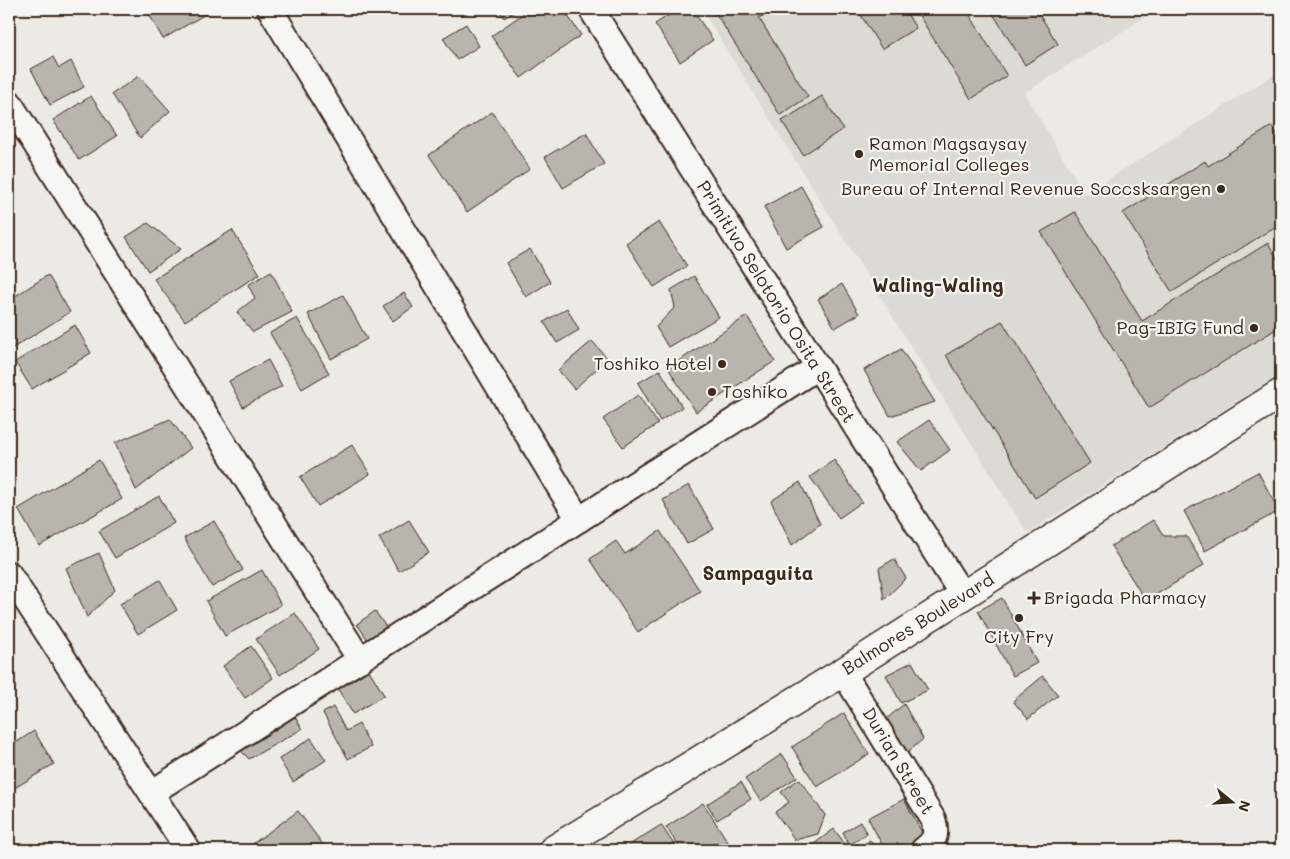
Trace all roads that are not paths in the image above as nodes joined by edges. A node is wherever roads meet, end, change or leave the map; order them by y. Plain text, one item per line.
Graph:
1 (270, 9) edge
2 (590, 9) edge
3 (9, 102) edge
4 (818, 367) junction
5 (1281, 394) edge
6 (579, 520) junction
7 (9, 574) edge
8 (962, 596) junction
9 (360, 660) junction
10 (843, 672) junction
11 (151, 794) junction
12 (564, 847) edge
13 (188, 850) edge
14 (923, 850) edge

1 - 6 street
2 - 4 street, Primitivo Selotorio Osita Street
3 - 9 street
4 - 6 street
4 - 8 street, Primitivo Selotorio Osita Street
5 - 8 main road, Balmores Boulevard
6 - 9 street
7 - 11 street
8 - 10 main road, Balmores Boulevard
9 - 11 street
10 - 12 main road, Balmores Boulevard
10 - 14 street, Durian Street
11 - 13 street

